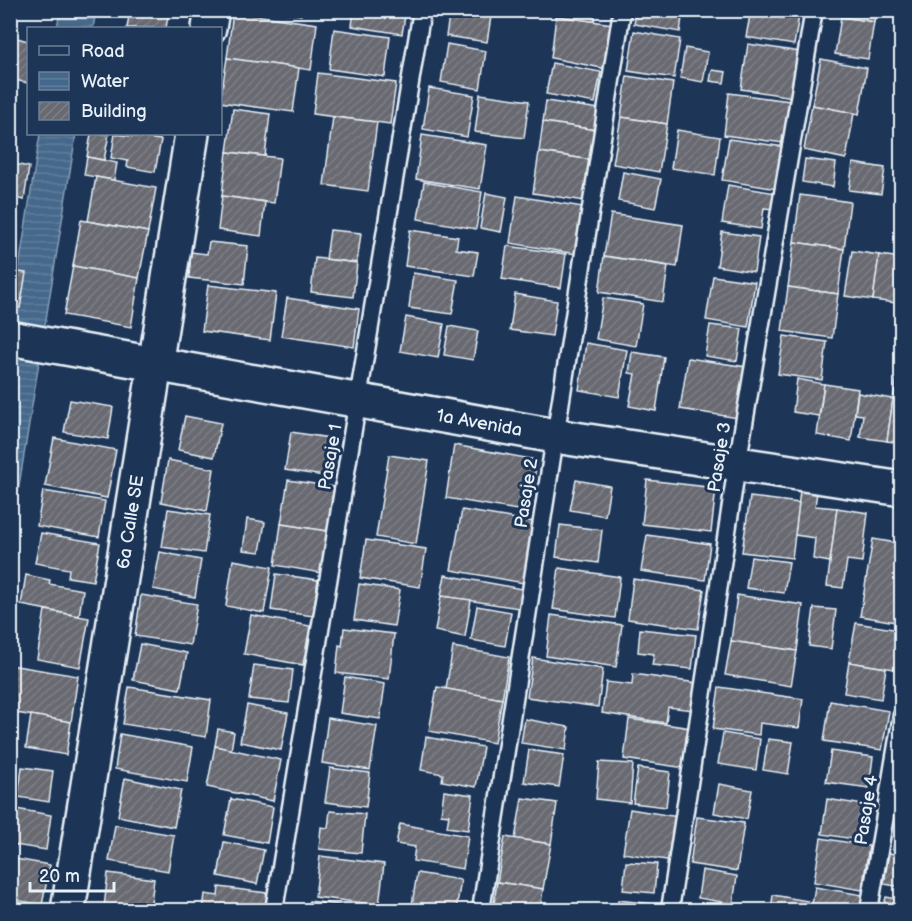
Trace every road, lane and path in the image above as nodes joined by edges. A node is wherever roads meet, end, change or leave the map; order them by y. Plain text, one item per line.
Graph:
1 (212, 10) edge
2 (422, 10) edge
3 (622, 10) edge
4 (814, 10) edge
5 (209, 27) edge
6 (192, 135) edge
7 (16, 339) edge
8 (155, 363) junction
9 (359, 401) junction
10 (555, 436) junction
11 (737, 465) junction
12 (902, 489) edge
13 (902, 715) edge
14 (68, 910) edge
15 (274, 910) edge
16 (481, 910) edge
17 (670, 910) edge
18 (869, 910) edge

1 - 5 street
2 - 9 lane, Pasaje 1
3 - 10 lane, Pasaje 2
4 - 11 lane, Pasaje 3
6 - 8 street, 6a Calle SE
7 - 8 street, 1a Avenida
8 - 9 street, 1a Avenida
8 - 14 street, 6a Calle SE
9 - 10 street, 1a Avenida
9 - 15 lane, Pasaje 1
10 - 11 street, 1a Avenida
10 - 16 lane, Pasaje 2
11 - 12 street, 1a Avenida
11 - 17 lane, Pasaje 3
13 - 18 lane, Pasaje 4

